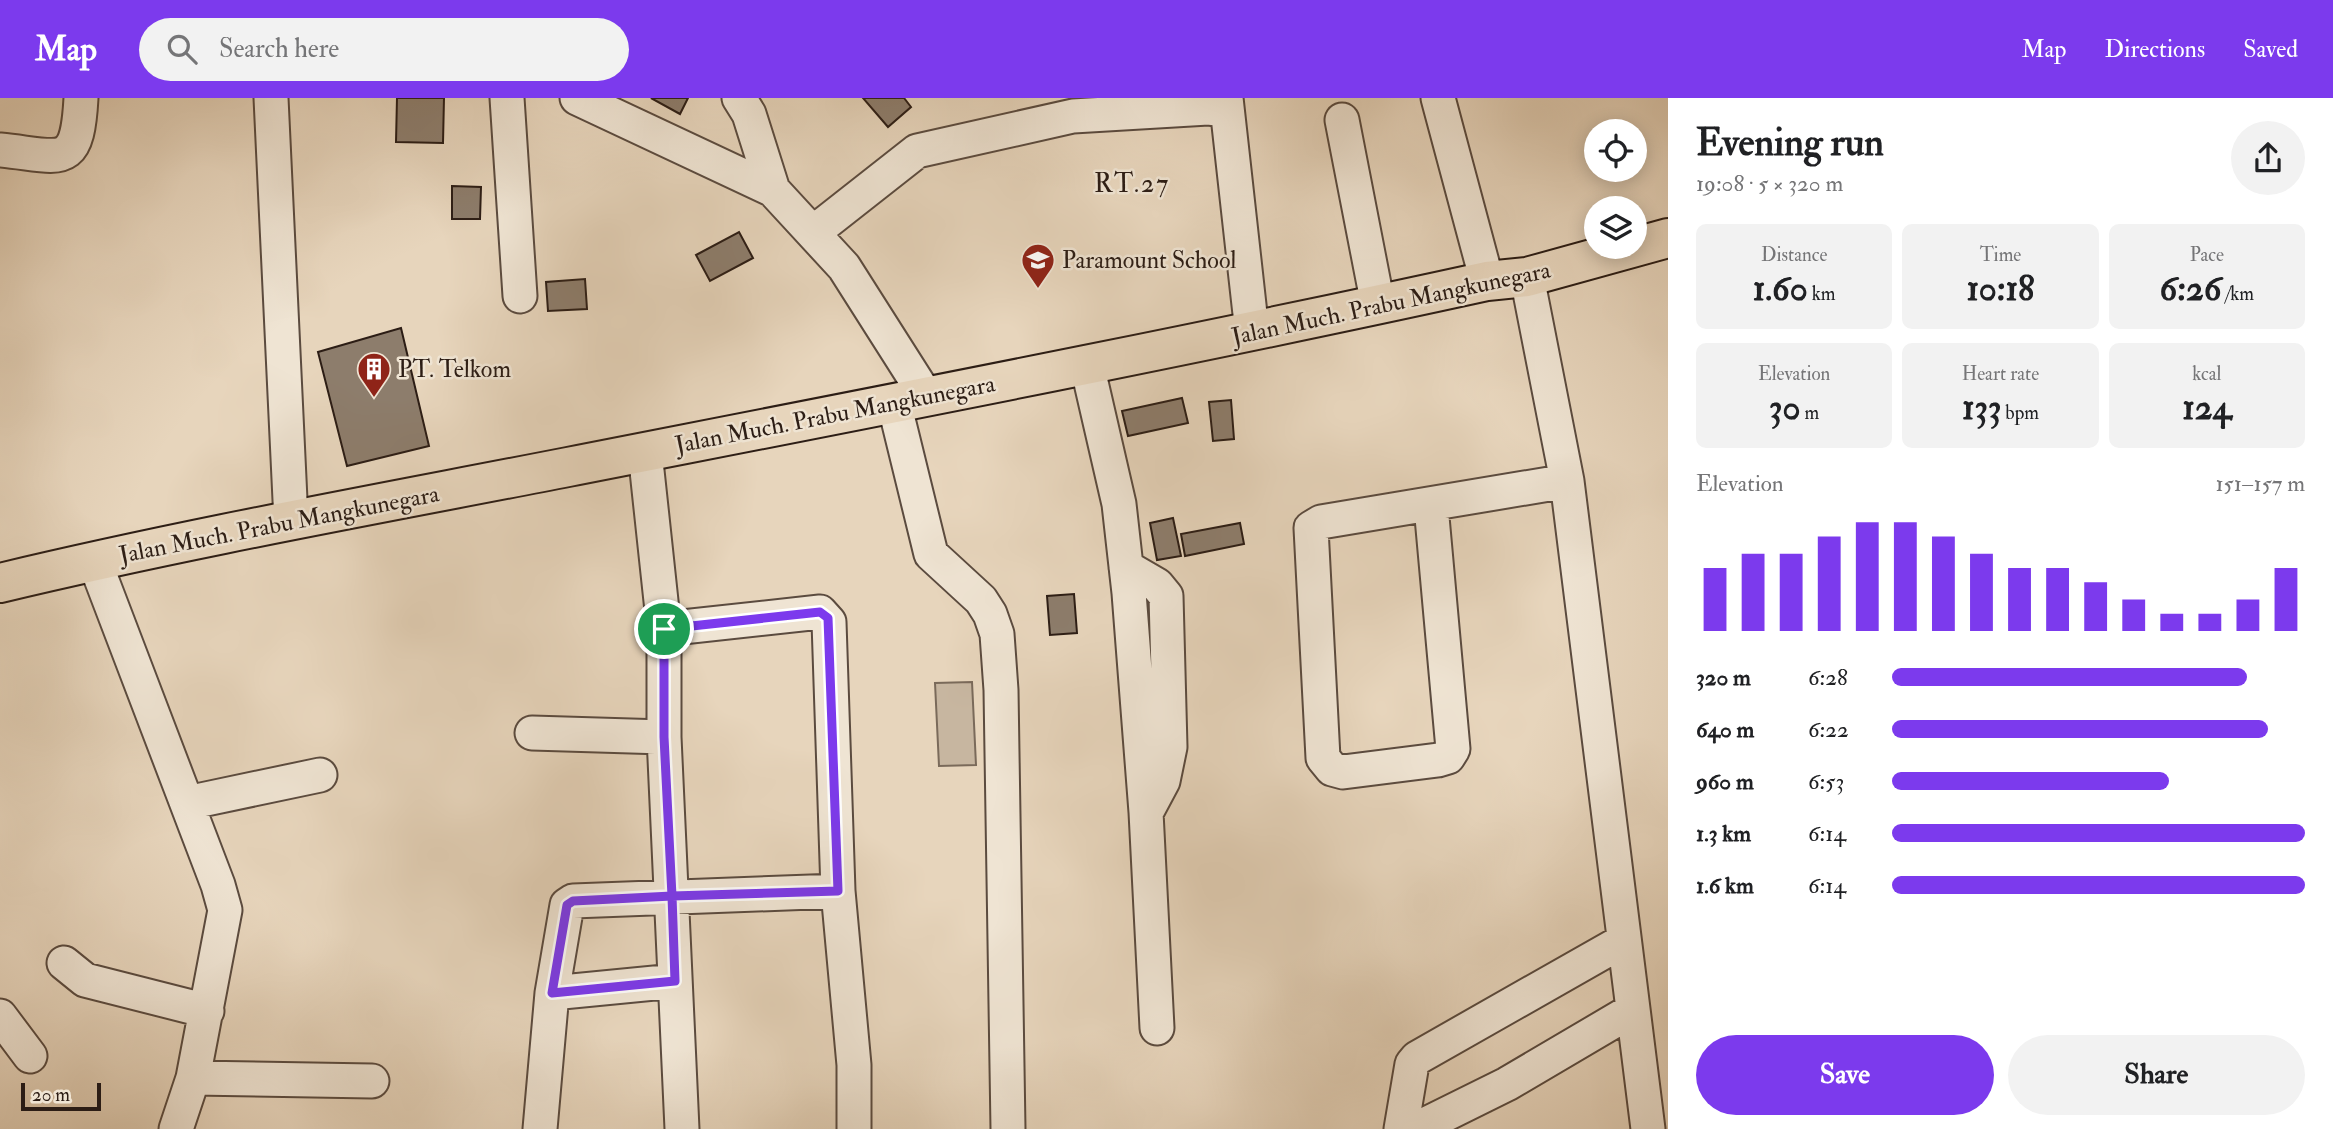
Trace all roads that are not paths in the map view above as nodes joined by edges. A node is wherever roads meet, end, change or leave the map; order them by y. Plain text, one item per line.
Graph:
1 (81, 98) edge
2 (271, 98) edge
3 (507, 98) edge
4 (577, 98) edge
5 (739, 98) edge
6 (1438, 98) edge
7 (1226, 104) edge
8 (1342, 120) dead end
9 (0, 150) edge
10 (773, 190) junction
11 (814, 232) junction
12 (1668, 238) edge
13 (1527, 276) junction
14 (1487, 281) junction
15 (520, 296) dead end
16 (1378, 305) junction
17 (1252, 332) junction
18 (1087, 365) junction
19 (910, 399) junction
20 (645, 452) junction
21 (1567, 481) junction
22 (1431, 506) junction
23 (291, 520) junction
24 (94, 560) junction
25 (0, 583) edge
26 (664, 629) junction
27 (532, 733) dead end
28 (664, 737) junction
29 (320, 775) dead end
30 (187, 803) junction
31 (838, 891) junction
32 (672, 896) junction
33 (1623, 941) junction
34 (64, 963) dead end
35 (675, 981) junction
36 (552, 993) junction
37 (207, 1011) junction
38 (1631, 1011) junction
39 (0, 1016) edge
40 (1157, 1028) dead end
41 (30, 1056) dead end
42 (192, 1078) junction
43 (372, 1081) dead end
44 (176, 1129) edge
45 (540, 1129) edge
46 (682, 1129) edge
47 (854, 1129) edge
48 (1008, 1129) edge
49 (1401, 1129) edge
50 (1416, 1129) edge
51 (1648, 1129) edge

1 - 9 street
2 - 23 street
3 - 15 street
4 - 10 street
5 - 10 street
6 - 14 street
7 - 11 street
7 - 17 street
8 - 16 street
10 - 11 street
11 - 19 street
12 - 13 main road, Jalan Much. Prabu Mangkunegara
13 - 14 main road, Jalan Much. Prabu Mangkunegara
13 - 21 street
14 - 16 main road, Jalan Much. Prabu Mangkunegara
16 - 17 main road, Jalan Much. Prabu Mangkunegara
17 - 18 main road, Jalan Much. Prabu Mangkunegara
18 - 19 main road, Jalan Much. Prabu Mangkunegara
18 - 40 street
19 - 20 main road, Jalan Much. Prabu Mangkunegara
19 - 48 street
20 - 23 main road, Jalan Much. Prabu Mangkunegara
20 - 26 street
21 - 22 street
21 - 33 street
22 - 22 street
23 - 24 main road, Jalan Much. Prabu Mangkunegara
24 - 25 main road, Jalan Much. Prabu Mangkunegara
24 - 30 street
26 - 28 street
26 - 31 street
27 - 28 street
28 - 32 street
29 - 30 street
30 - 37 street
31 - 32 street
31 - 47 street
32 - 35 street
32 - 36 street
33 - 38 street
33 - 49 street
34 - 37 street
35 - 36 street
35 - 46 street
36 - 45 street
37 - 42 street
38 - 50 street
38 - 51 street
39 - 41 street
42 - 43 street
42 - 44 street

